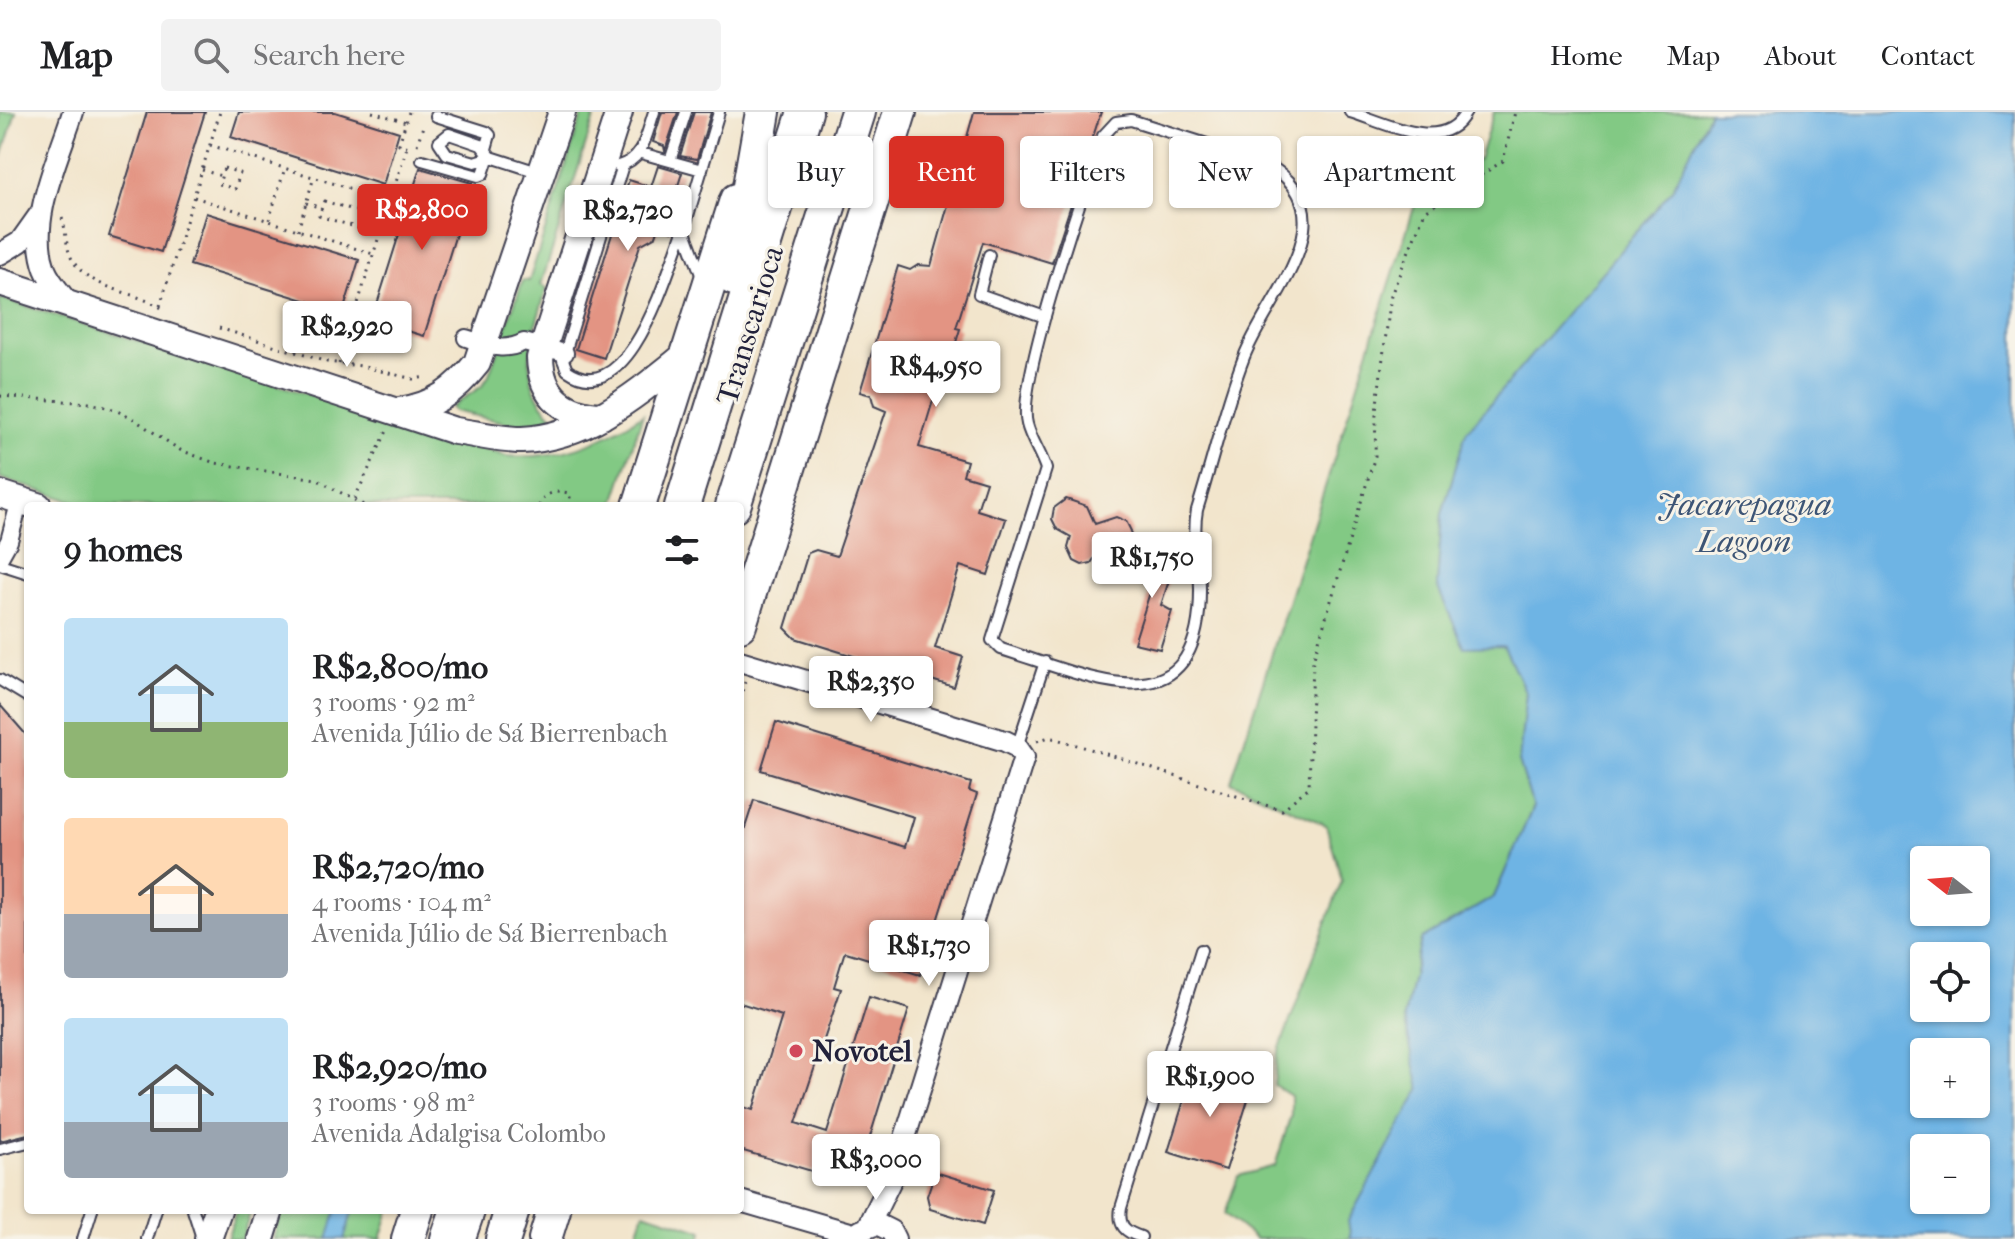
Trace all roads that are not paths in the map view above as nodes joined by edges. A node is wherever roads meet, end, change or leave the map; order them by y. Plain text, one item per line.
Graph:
1 (73, 112) edge
2 (562, 112) edge
3 (619, 112) edge
4 (654, 112) edge
5 (686, 112) edge
6 (717, 112) edge
7 (805, 112) edge
8 (858, 112) edge
9 (900, 112) edge
10 (1350, 112) edge
11 (1466, 112) edge
12 (436, 116) dead end
13 (761, 120) edge
14 (641, 153) junction
15 (488, 155) junction
16 (422, 160) dead end
17 (670, 161) junction
18 (612, 168) junction
19 (702, 170) junction
20 (542, 173) junction
21 (49, 213) junction
22 (684, 229) junction
23 (0, 254) edge
24 (989, 255) dead end
25 (0, 282) edge
26 (708, 291) junction
27 (70, 305) junction
28 (1045, 317) junction
29 (476, 341) junction
30 (555, 350) junction
31 (688, 353) junction
32 (716, 393) junction
33 (605, 416) junction
34 (393, 417) junction
35 (19, 500) edge
36 (640, 502) edge
37 (683, 502) edge
38 (734, 502) edge
39 (0, 557) edge
40 (0, 564) edge
41 (24, 572) edge
42 (744, 612) edge
43 (744, 662) edge
44 (1045, 662) junction
45 (0, 680) edge
46 (24, 695) edge
47 (1017, 747) junction
48 (1201, 950) dead end
49 (24, 1143) edge
50 (0, 1149) edge
51 (744, 1202) edge
52 (91, 1214) edge
53 (155, 1214) edge
54 (194, 1214) edge
55 (217, 1214) edge
56 (269, 1214) edge
57 (416, 1214) edge
58 (511, 1214) edge
59 (553, 1214) edge
60 (861, 1233) edge
61 (1141, 1237) dead end
62 (83, 1239) edge
63 (147, 1239) edge
64 (202, 1239) edge
65 (208, 1239) edge
66 (261, 1239) edge
67 (408, 1239) edge
68 (503, 1239) edge
69 (545, 1239) edge
70 (895, 1239) edge

1 - 21 street
2 - 20 street
3 - 18 street
4 - 14 lane
5 - 17 lane
6 - 19 lane
7 - 32 highway
8 - 38 highway
9 - 42 main road
10 - 11 lane
12 - 15 lane
13 - 26 main road
13 - 32 highway
14 - 17 lane
14 - 18 lane
15 - 16 lane
15 - 20 lane
17 - 19 lane
18 - 30 street
19 - 22 lane
20 - 29 street
21 - 23 street
21 - 27 street
22 - 26 lane
22 - 30 lane
24 - 28 lane
25 - 27 street
26 - 31 main road
27 - 34 street
28 - 44 lane
28 - 44 lane
29 - 30 street
29 - 34 street
30 - 33 street
31 - 33 street
31 - 36 main road
32 - 37 highway
33 - 34 street
35 - 39 street
40 - 41 lane
43 - 47 street
44 - 47 lane
45 - 46 lane
47 - 60 street
48 - 61 lane
49 - 50 lane
51 - 60 street
52 - 62 lane
53 - 63 lane
54 - 64 lane
55 - 65 street
56 - 66 street
57 - 67 main road
58 - 68 highway
59 - 69 main road
60 - 70 street

